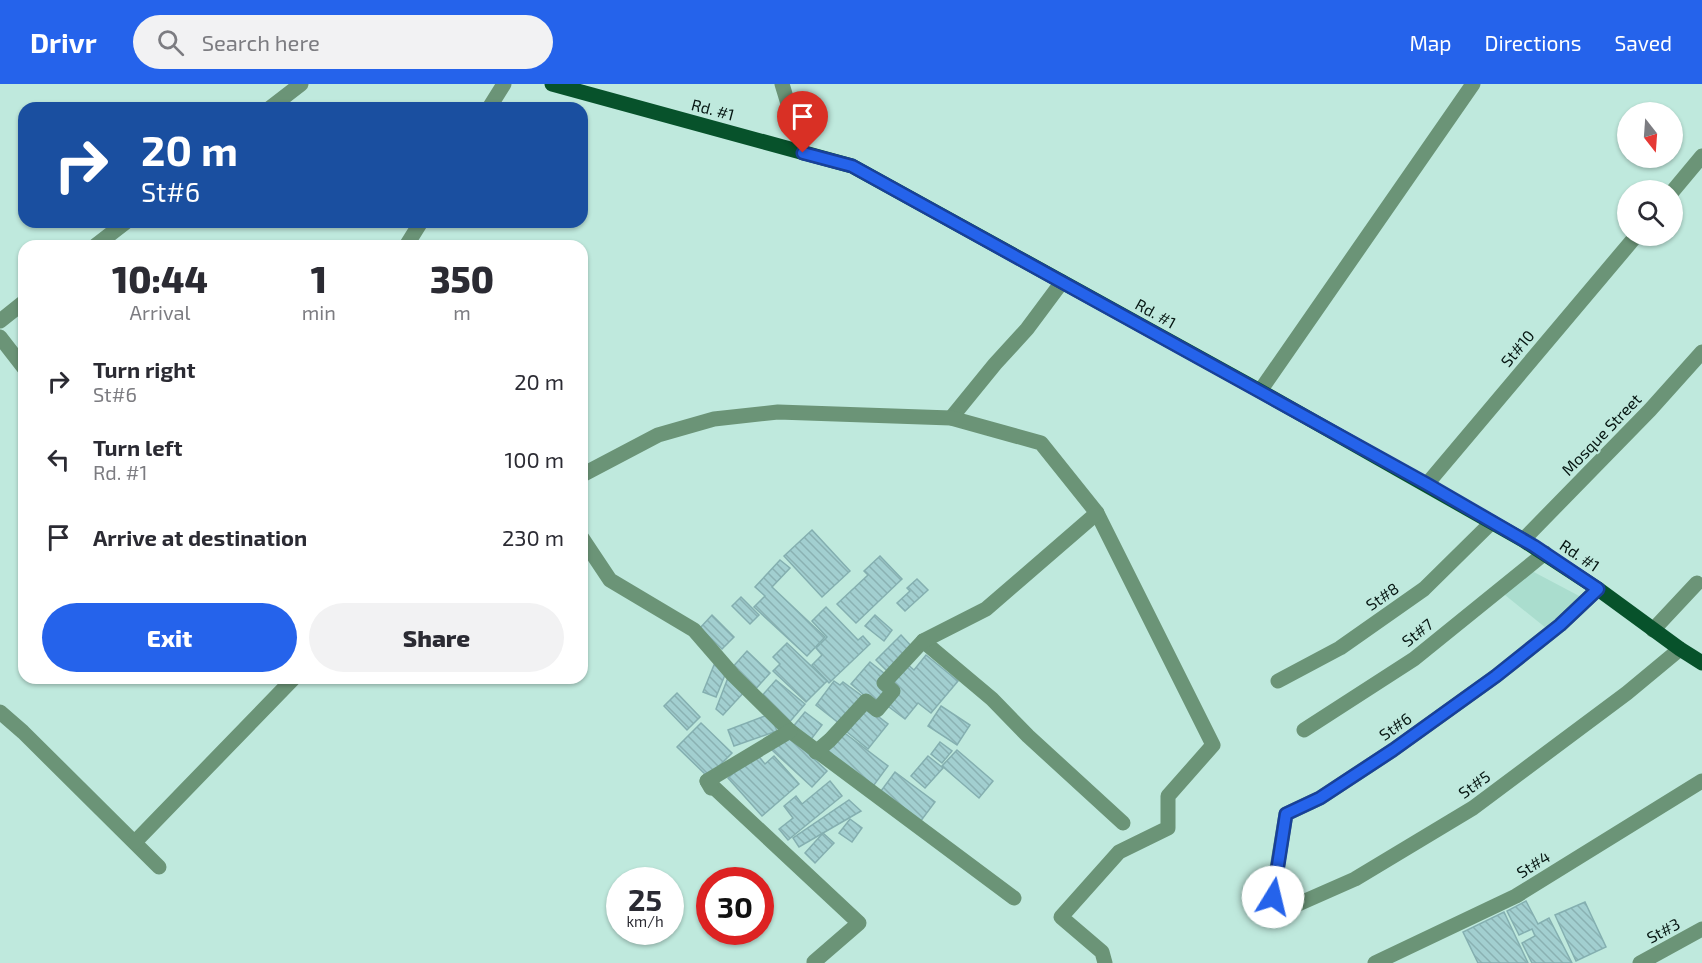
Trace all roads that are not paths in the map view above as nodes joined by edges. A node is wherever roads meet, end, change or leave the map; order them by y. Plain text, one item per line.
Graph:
1 (301, 84) edge
2 (504, 84) edge
3 (552, 84) edge
4 (782, 84) edge
5 (1473, 84) edge
6 (278, 102) edge
7 (493, 102) edge
8 (803, 153) junction
9 (1702, 156) edge
10 (1682, 180) edge
11 (119, 228) edge
12 (105, 240) edge
13 (1628, 246) edge
14 (1062, 282) junction
15 (18, 307) edge
16 (0, 321) edge
17 (0, 337) edge
18 (1702, 352) edge
19 (18, 360) edge
20 (1260, 391) junction
21 (951, 418) junction
22 (588, 472) edge
23 (1427, 484) junction
24 (1097, 513) junction
25 (1492, 522) junction
26 (1523, 540) junction
27 (588, 546) edge
28 (1545, 553) junction
29 (1697, 583) dead end
30 (1598, 589) junction
31 (1653, 630) junction
32 (923, 641) junction
33 (1680, 649) junction
34 (1702, 663) edge
35 (1278, 681) dead end
36 (288, 684) edge
37 (0, 712) edge
38 (1304, 730) dead end
39 (790, 731) junction
40 (816, 752) junction
41 (707, 781) junction
42 (1702, 781) edge
43 (721, 807) dead end
44 (1123, 823) dead end
45 (135, 842) junction
46 (159, 867) dead end
47 (1014, 898) dead end
48 (1269, 917) joint
49 (1702, 930) edge
50 (814, 962) edge
51 (1105, 963) edge
52 (1376, 963) edge
53 (1640, 963) edge

1 - 6 street
2 - 7 street
3 - 8 main road, Rd. #1
4 - 8 street
5 - 20 street
8 - 14 main road, Rd. #1
9 - 10 street
11 - 12 street
13 - 23 street, St#10
14 - 20 main road, Rd. #1
14 - 21 street
15 - 16 street
17 - 19 street
18 - 26 street, Mosque Street
20 - 23 main road, Rd. #1
21 - 22 street
21 - 24 street
23 - 25 main road, Rd. #1
24 - 32 street
24 - 51 street
25 - 26 main road, Rd. #1
25 - 35 street, St#8
26 - 28 main road, Rd. #1
27 - 39 street
28 - 30 main road, Rd. #1
28 - 38 street, St#7
29 - 31 street
30 - 31 main road, Rd. #1
30 - 48 street, St#6
31 - 33 main road, Rd. #1
32 - 40 street
32 - 44 street
33 - 34 main road, Rd. #1
33 - 48 street, St#5
36 - 45 street
37 - 45 street
39 - 40 street
39 - 41 street
40 - 47 street
41 - 43 street
41 - 50 street
42 - 52 street, St#4
45 - 46 street
49 - 53 street, St#3

